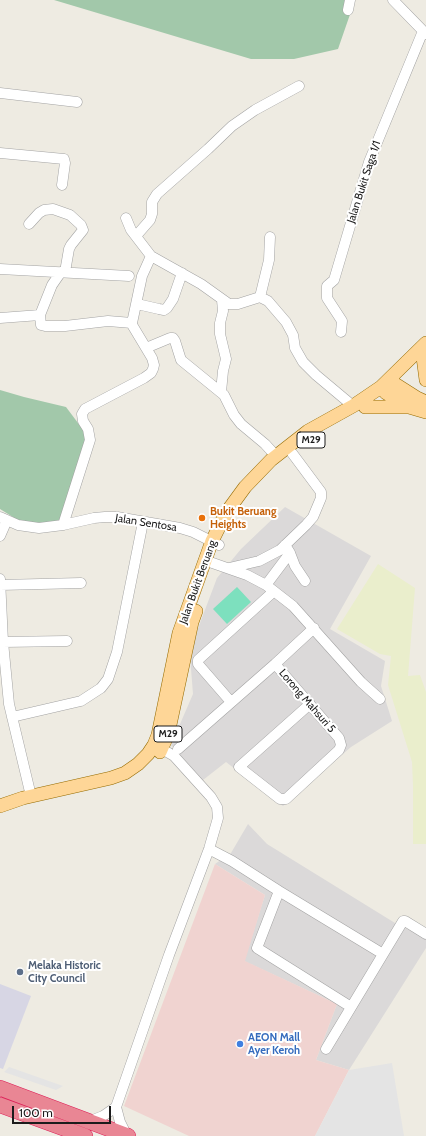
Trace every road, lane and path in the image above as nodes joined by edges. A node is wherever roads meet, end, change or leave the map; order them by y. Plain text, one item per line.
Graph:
1 (350, 0) edge
2 (393, 0) edge
3 (348, 10) dead end
4 (424, 33) edge
5 (299, 86) dead end
6 (0, 93) edge
7 (77, 102) dead end
8 (0, 153) edge
9 (62, 185) dead end
10 (126, 218) dead end
11 (29, 224) dead end
12 (136, 236) junction
13 (270, 237) dead end
14 (151, 256) junction
15 (0, 269) edge
16 (63, 272) junction
17 (182, 273) junction
18 (129, 276) dead end
19 (260, 297) junction
20 (222, 300) junction
21 (137, 304) junction
22 (40, 315) junction
23 (0, 318) edge
24 (130, 323) junction
25 (341, 332) dead end
26 (426, 343) edge
27 (146, 348) junction
28 (425, 355) edge
29 (426, 380) edge
30 (388, 386) junction
31 (221, 392) junction
32 (426, 402) edge
33 (359, 406) junction
34 (409, 407) junction
35 (426, 412) edge
36 (292, 453) junction
37 (276, 456) junction
38 (3, 518) edge
39 (143, 522) junction
40 (63, 525) junction
41 (0, 536) edge
42 (215, 543) junction
43 (288, 549) junction
44 (208, 562) junction
45 (229, 568) junction
46 (0, 579) edge
47 (305, 581) dead end
48 (81, 582) dead end
49 (0, 585) edge
50 (269, 588) junction
51 (314, 628) junction
52 (67, 641) dead end
53 (3, 642) junction
54 (275, 664) junction
55 (380, 700) dead end
56 (231, 702) junction
57 (310, 704) junction
58 (12, 717) junction
59 (162, 749) junction
60 (178, 749) dead end
61 (31, 796) junction
62 (0, 806) edge
63 (0, 815) edge
64 (209, 849) junction
65 (279, 891) junction
66 (426, 934) edge
67 (383, 954) junction
68 (352, 1007) junction
69 (326, 1049) dead end
70 (0, 1088) edge
71 (0, 1105) edge
72 (116, 1107) junction
73 (87, 1129) edge
74 (127, 1136) edge

1 - 3 street
2 - 4 street
4 - 25 street, Jalan Bukit Saga 1/1
5 - 12 street
6 - 7 street
8 - 9 street
10 - 12 street
11 - 16 street
12 - 14 street
13 - 19 street
14 - 17 street
14 - 21 street
15 - 16 street
16 - 18 street
16 - 22 street
17 - 20 street
17 - 21 street
19 - 20 street
19 - 33 street
20 - 31 street
21 - 24 street
22 - 23 street
22 - 24 street
24 - 27 street
26 - 30 main road, Jalan Bukit Beruang / M29
27 - 31 street
27 - 40 street
28 - 29 main road
28 - 30 main road, Jalan Bukit Beruang / M29
30 - 32 main road
30 - 33 main road, Jalan Bukit Beruang / M29
30 - 34 main road
31 - 37 street
33 - 34 main road
33 - 36 main road, Jalan Bukit Beruang / M29
33 - 37 main road, Jalan Bukit Beruang / M29
34 - 35 main road
36 - 42 main road, Jalan Bukit Beruang / M29
36 - 43 street
37 - 42 main road, Jalan Bukit Beruang / M29
38 - 40 street, Jalan Sentosa
38 - 41 street
39 - 40 street, Jalan Sentosa
39 - 42 street, Jalan Sentosa
39 - 58 street
42 - 44 main road, Jalan Bukit Beruang / M29
43 - 45 street
43 - 47 street
43 - 50 street
44 - 45 street
44 - 59 main road, Jalan Bukit Beruang / M29
44 - 61 main road, Jalan Bukit Beruang / M29
45 - 50 street
46 - 49 street
48 - 49 street
49 - 53 street
50 - 51 street
50 - 56 street
51 - 54 street
51 - 55 street
52 - 53 street
53 - 58 street
54 - 56 street
54 - 57 street, Lorong Mahsuri 5
56 - 60 street
57 - 57 street, Lorong Mahsuri 5
58 - 61 street
59 - 63 main road, Jalan Bukit Beruang / M29
59 - 64 street
61 - 62 main road, Jalan Bukit Beruang / M29
64 - 65 street
64 - 72 street
65 - 67 street
65 - 68 street
66 - 67 street
67 - 68 street
68 - 69 street
70 - 73 highway
71 - 73 highway
72 - 73 street
72 - 74 street
73 - 74 highway

